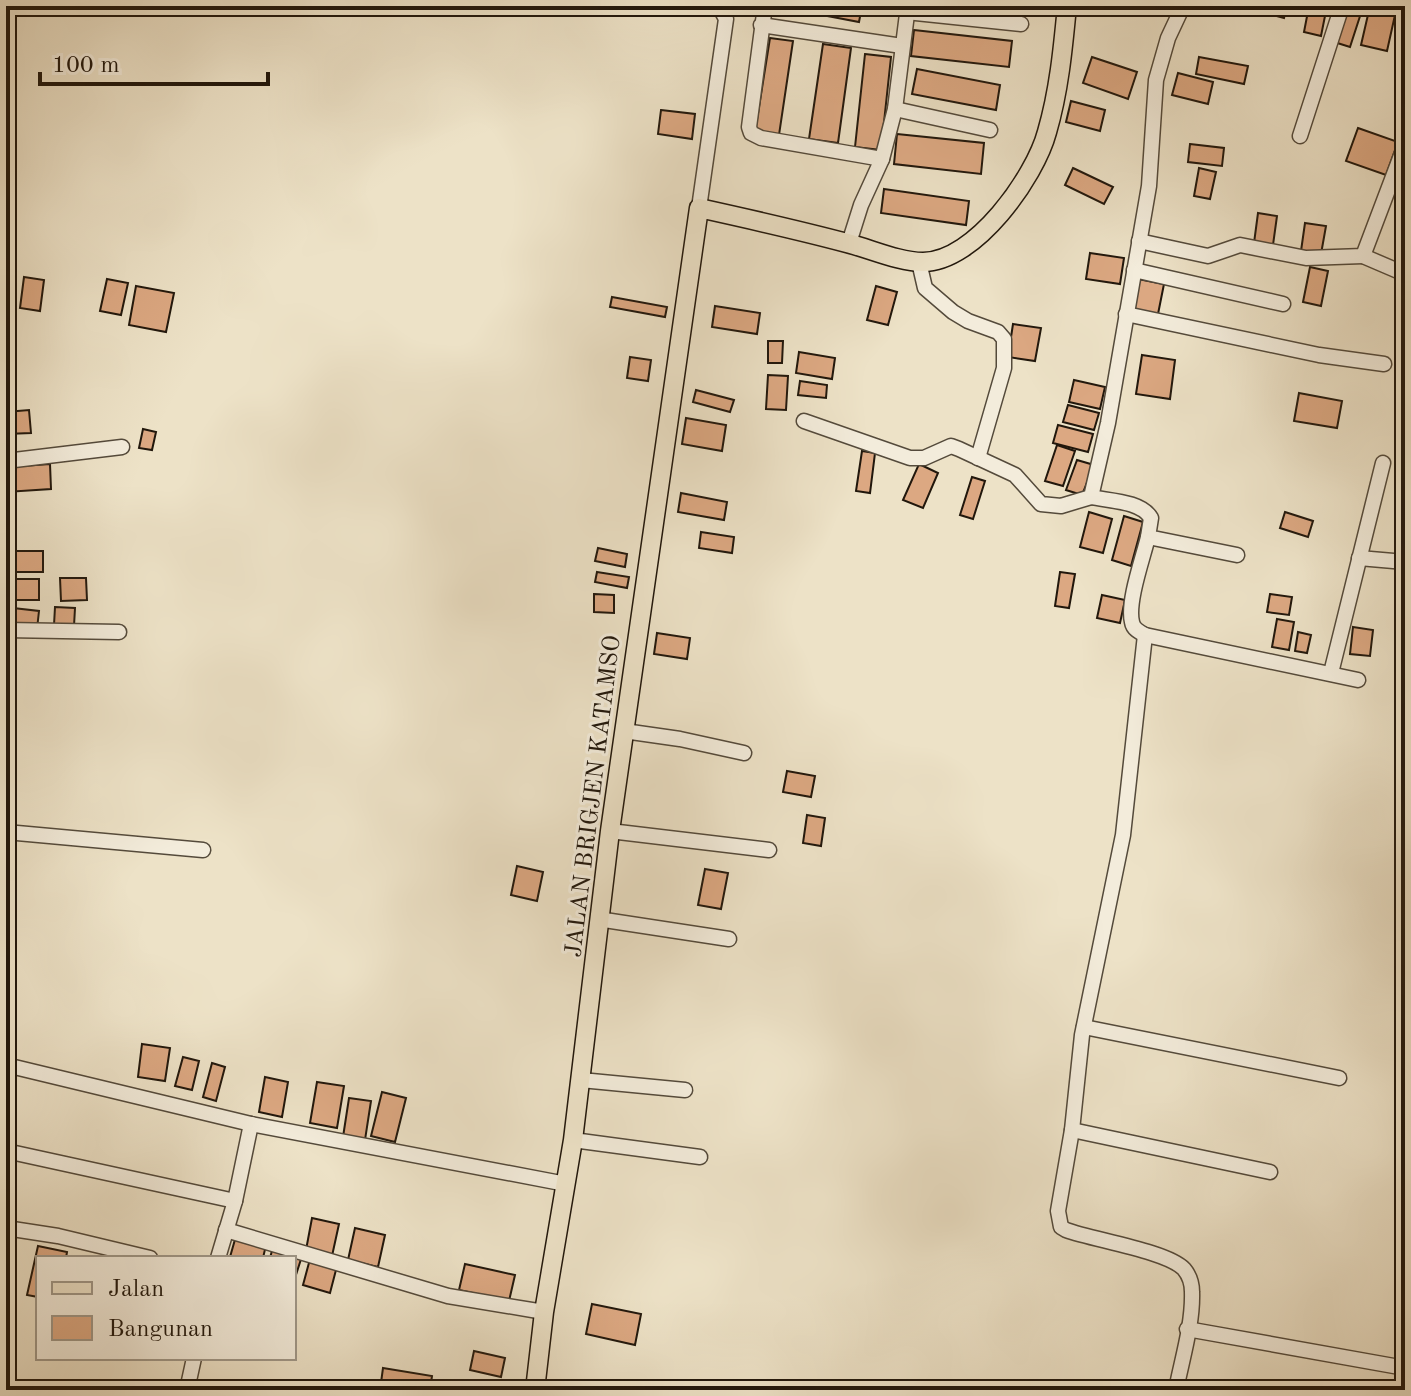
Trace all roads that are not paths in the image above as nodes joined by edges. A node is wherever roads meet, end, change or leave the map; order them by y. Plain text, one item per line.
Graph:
1 (765, 6) edge
2 (1067, 6) edge
3 (1183, 6) edge
4 (1342, 6) edge
5 (907, 9) edge
6 (724, 10) edge
7 (1021, 24) dead end
8 (761, 25) junction
9 (902, 46) junction
10 (895, 109) junction
11 (990, 130) dead end
12 (1300, 136) dead end
13 (1405, 145) edge
14 (882, 159) junction
15 (699, 208) junction
16 (1139, 241) junction
17 (849, 243) junction
18 (1363, 256) junction
19 (919, 262) junction
20 (1134, 270) junction
21 (1405, 274) edge
22 (1283, 304) dead end
23 (1126, 314) junction
24 (1384, 364) dead end
25 (804, 421) dead end
26 (122, 447) dead end
27 (978, 458) junction
28 (6, 461) edge
29 (1383, 463) dead end
30 (1091, 497) junction
31 (1148, 537) junction
32 (1237, 555) dead end
33 (1359, 558) junction
34 (1405, 562) edge
35 (6, 630) edge
36 (119, 632) dead end
37 (1145, 635) junction
38 (1331, 673) junction
39 (1358, 680) dead end
40 (624, 731) junction
41 (744, 753) dead end
42 (610, 831) junction
43 (6, 832) edge
44 (203, 850) dead end
45 (769, 850) dead end
46 (598, 919) junction
47 (729, 939) dead end
48 (1084, 1027) junction
49 (6, 1065) edge
50 (1339, 1078) dead end
51 (581, 1080) junction
52 (685, 1090) dead end
53 (251, 1124) junction
54 (1072, 1130) junction
55 (573, 1140) junction
56 (6, 1151) edge
57 (700, 1157) dead end
58 (1270, 1172) dead end
59 (566, 1184) junction
60 (235, 1201) junction
61 (6, 1228) edge
62 (226, 1230) junction
63 (142, 1256) edge
64 (219, 1256) edge
65 (544, 1312) junction
66 (1187, 1329) junction
67 (194, 1360) edge
68 (1405, 1368) edge
69 (187, 1390) edge
70 (535, 1390) edge
71 (1176, 1390) edge

1 - 8 street
2 - 19 main road
3 - 16 street
4 - 12 street
5 - 7 street
5 - 9 street
6 - 15 street
8 - 9 street
8 - 14 street
9 - 10 street
10 - 11 street
10 - 14 street
13 - 18 street
14 - 17 street
15 - 17 main road
15 - 40 main road, JALAN BRIGJEN KATAMSO
16 - 18 street
16 - 20 street
17 - 19 main road
18 - 21 street
19 - 27 street
20 - 22 street
20 - 23 street
23 - 24 street
23 - 30 street
25 - 27 street
26 - 28 street
27 - 30 street
29 - 33 street
30 - 31 street
31 - 32 street
31 - 37 street
33 - 34 street
33 - 38 street
35 - 36 street
37 - 38 street
37 - 48 street
38 - 39 street
40 - 41 street
40 - 42 main road, JALAN BRIGJEN KATAMSO
42 - 45 street
42 - 46 main road, JALAN BRIGJEN KATAMSO
43 - 44 street
46 - 47 street
46 - 51 main road, JALAN BRIGJEN KATAMSO
48 - 50 street
48 - 54 street
49 - 53 street
51 - 52 street
51 - 55 main road, JALAN BRIGJEN KATAMSO
53 - 59 street
53 - 60 street
54 - 58 street
54 - 66 street
55 - 57 street
55 - 59 main road, JALAN BRIGJEN KATAMSO
56 - 60 street
59 - 65 main road, JALAN BRIGJEN KATAMSO
60 - 62 street
61 - 63 street
62 - 64 street
62 - 65 street
65 - 70 main road, JALAN BRIGJEN KATAMSO
66 - 68 street
66 - 71 street
67 - 69 street

